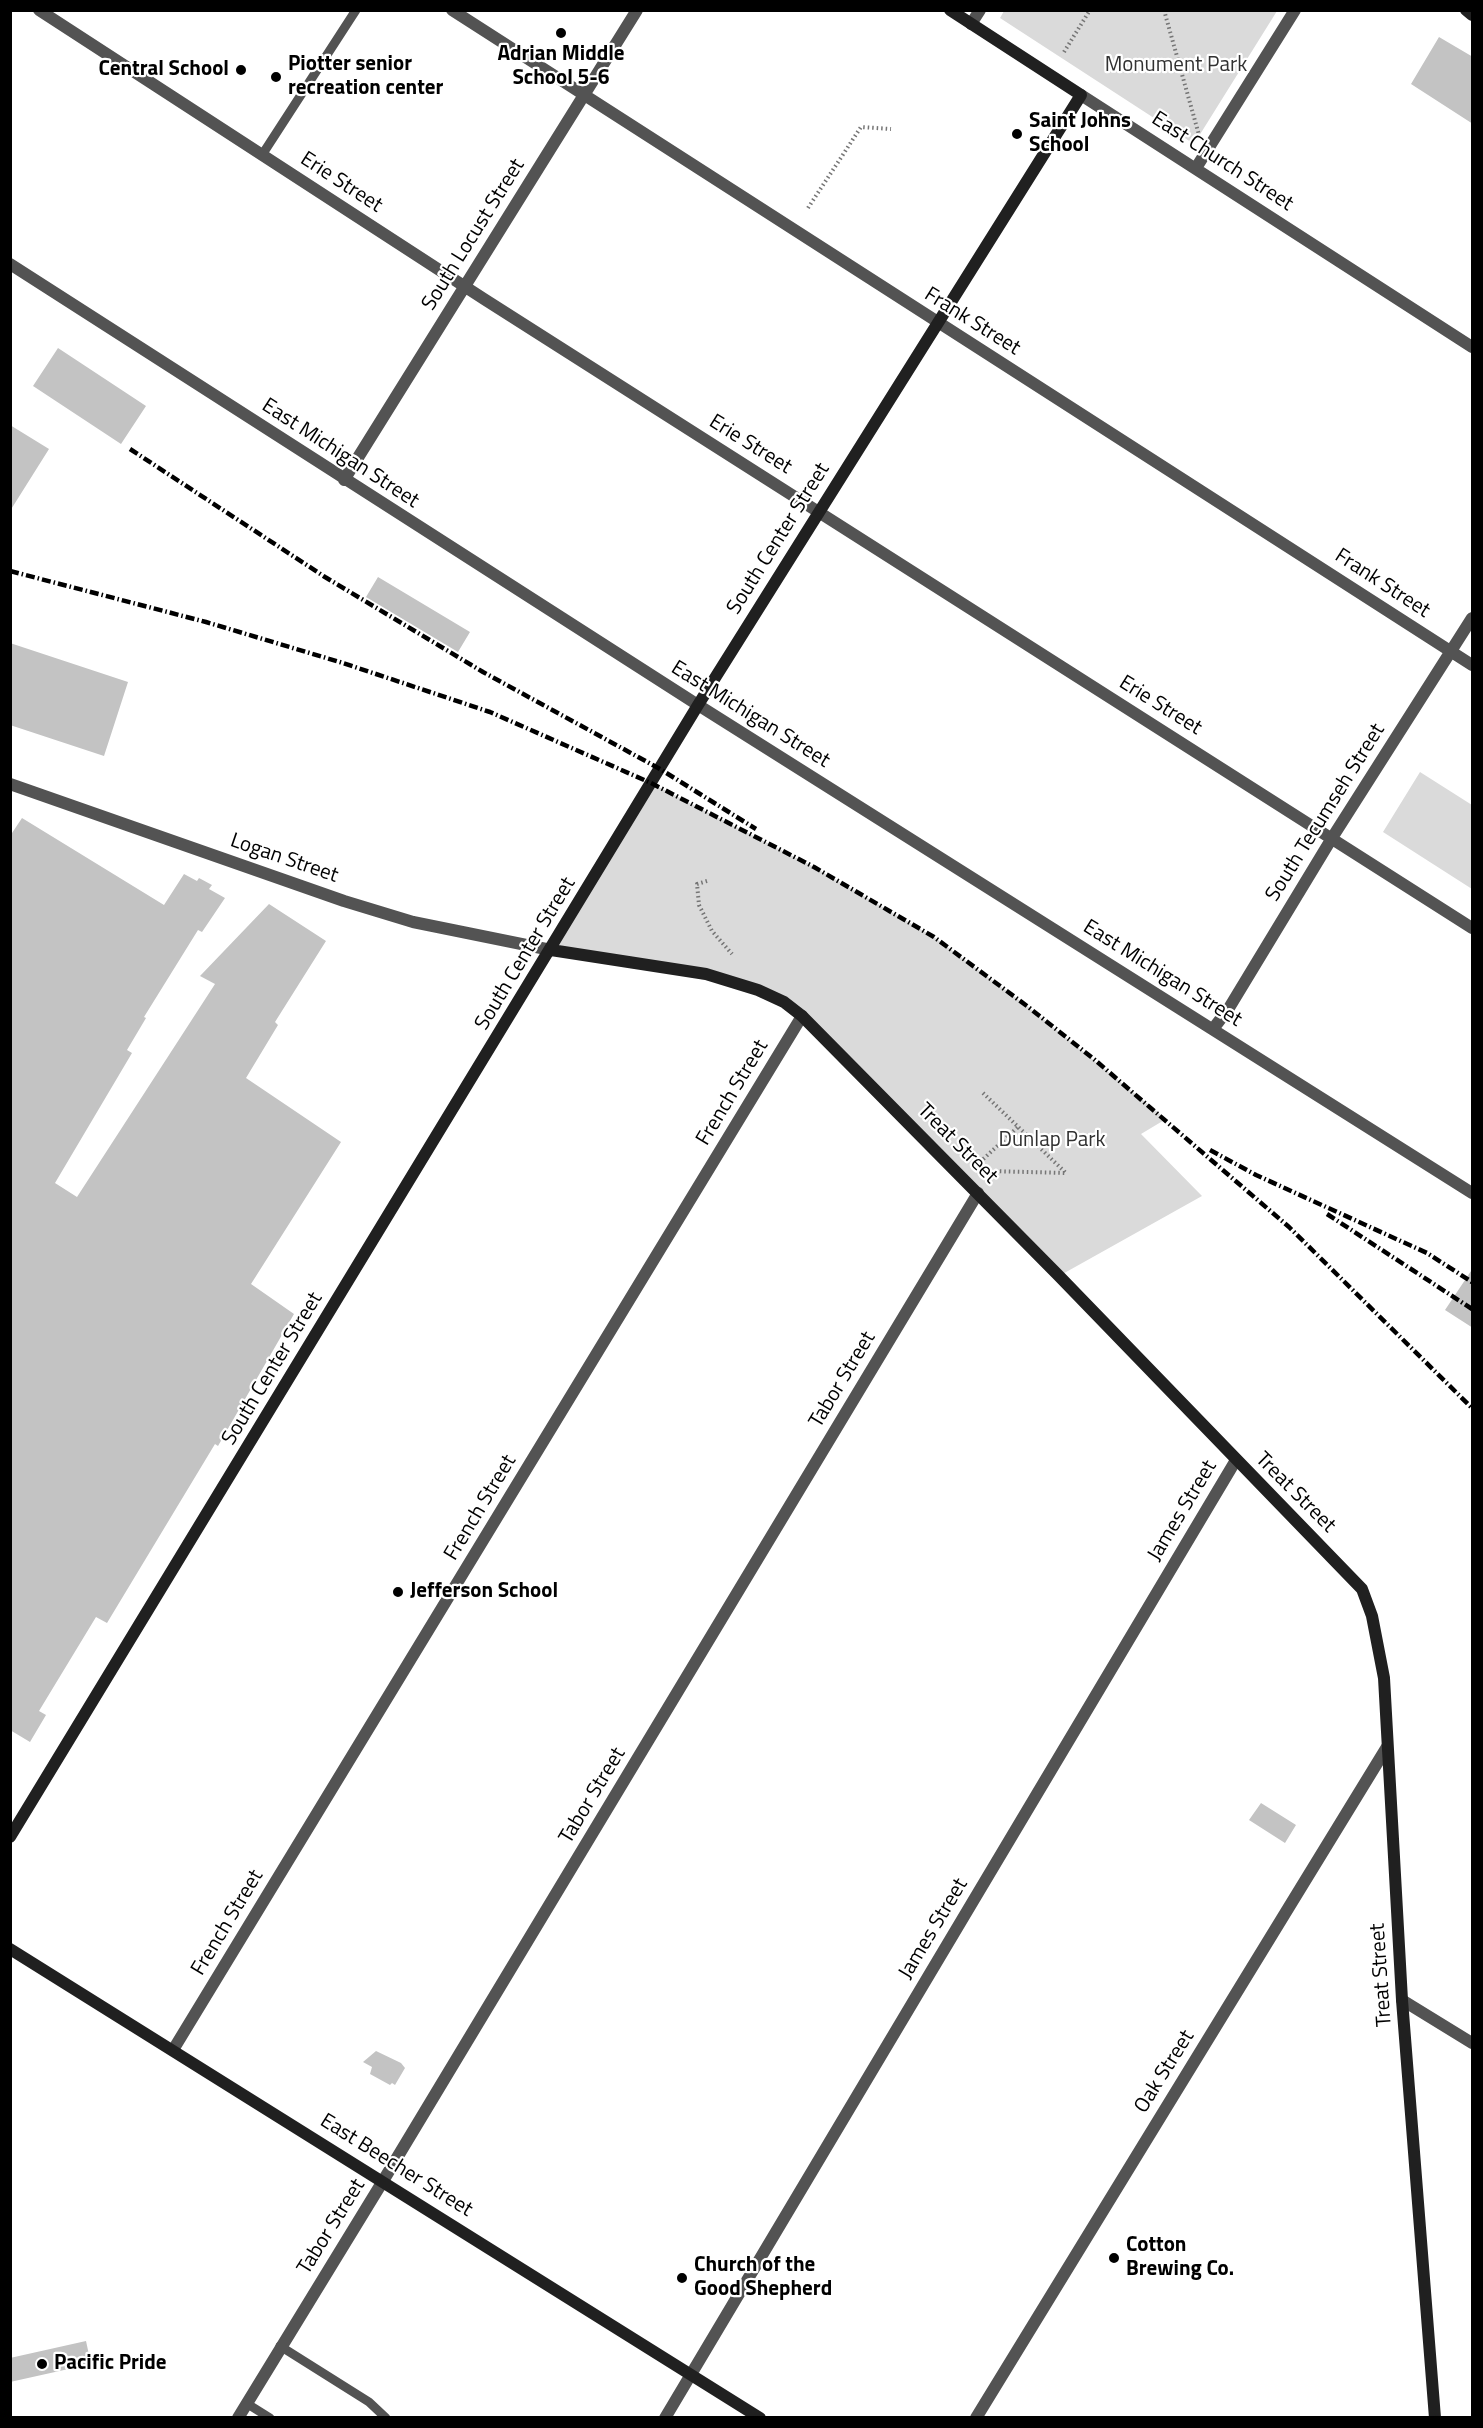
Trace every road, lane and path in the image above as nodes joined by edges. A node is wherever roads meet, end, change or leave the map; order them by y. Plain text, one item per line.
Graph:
1 (39, 10) edge
2 (356, 10) edge
3 (452, 10) edge
4 (637, 10) edge
5 (950, 10) edge
6 (980, 10) edge
7 (1090, 10) edge
8 (1164, 10) edge
9 (1295, 10) edge
10 (1466, 10) edge
11 (1473, 15) edge
12 (971, 24) junction
13 (1064, 52) dead end
14 (1081, 95) junction
15 (583, 96) junction
16 (891, 129) dead end
17 (1200, 139) dead end
18 (262, 155) junction
19 (1196, 168) junction
20 (808, 208) dead end
21 (10, 264) edge
22 (465, 287) junction
23 (938, 323) junction
24 (1473, 347) edge
25 (344, 480) junction
26 (819, 513) junction
27 (1473, 618) edge
28 (1452, 651) junction
29 (1473, 665) edge
30 (698, 705) junction
31 (10, 784) edge
32 (1332, 838) junction
33 (707, 881) dead end
34 (1473, 928) edge
35 (551, 950) junction
36 (732, 954) dead end
37 (802, 1016) junction
38 (1213, 1029) junction
39 (983, 1093) dead end
40 (1018, 1127) junction
41 (980, 1162) dead end
42 (989, 1172) dead end
43 (978, 1193) junction
44 (1473, 1193) edge
45 (1236, 1460) junction
46 (1387, 1747) junction
47 (10, 1837) edge
48 (10, 1949) edge
49 (1402, 2000) junction
50 (1473, 2043) edge
51 (173, 2050) junction
52 (383, 2181) junction
53 (280, 2346) junction
54 (691, 2375) junction
55 (246, 2403) junction
56 (238, 2418) edge
57 (270, 2418) edge
58 (386, 2418) edge
59 (666, 2418) edge
60 (760, 2418) edge
61 (976, 2418) edge
62 (1436, 2418) edge

1 - 18 street, Erie Street
2 - 18 lane
3 - 15 street, Frank Street
4 - 15 street, South Locust Street
5 - 12 street, East Church Street
6 - 12 street
7 - 13 path
8 - 17 path
9 - 19 street
10 - 11 street
12 - 14 street, East Church Street
14 - 19 street, East Church Street
14 - 23 street, South Center Street
15 - 22 street, South Locust Street
15 - 23 street, Frank Street
16 - 20 path
18 - 22 street, Erie Street
19 - 24 street, East Church Street
21 - 25 street, East Michigan Street
22 - 25 street, South Locust Street
22 - 26 street, Erie Street
23 - 26 street, South Center Street
23 - 28 street, Frank Street
25 - 30 street, East Michigan Street
26 - 30 street, South Center Street
26 - 32 street, Erie Street
27 - 28 street, South Tecumseh Street
28 - 29 street, Frank Street
28 - 32 street, South Tecumseh Street
30 - 35 street, South Center Street
30 - 38 street, East Michigan Street
31 - 35 street, Logan Street
32 - 34 street, Erie Street
32 - 38 street, South Tecumseh Street
33 - 36 path
35 - 37 street, Treat Street
35 - 47 street, South Center Street
37 - 43 street, Treat Street
37 - 51 street, French Street
38 - 44 street, East Michigan Street
39 - 40 path
40 - 41 path
40 - 42 path
43 - 45 street, Treat Street
43 - 52 street, Tabor Street
45 - 46 street, Treat Street
45 - 54 street, James Street
46 - 49 street, Treat Street
46 - 61 street, Oak Street
48 - 51 street, East Beecher Street
49 - 50 street
49 - 62 street, Treat Street
51 - 52 street, East Beecher Street
52 - 53 street, Tabor Street
52 - 54 street, East Beecher Street
53 - 55 street, Tabor Street
53 - 58 lane
54 - 59 street, James Street
54 - 60 street, East Beecher Street
55 - 56 street, Tabor Street
55 - 57 lane

